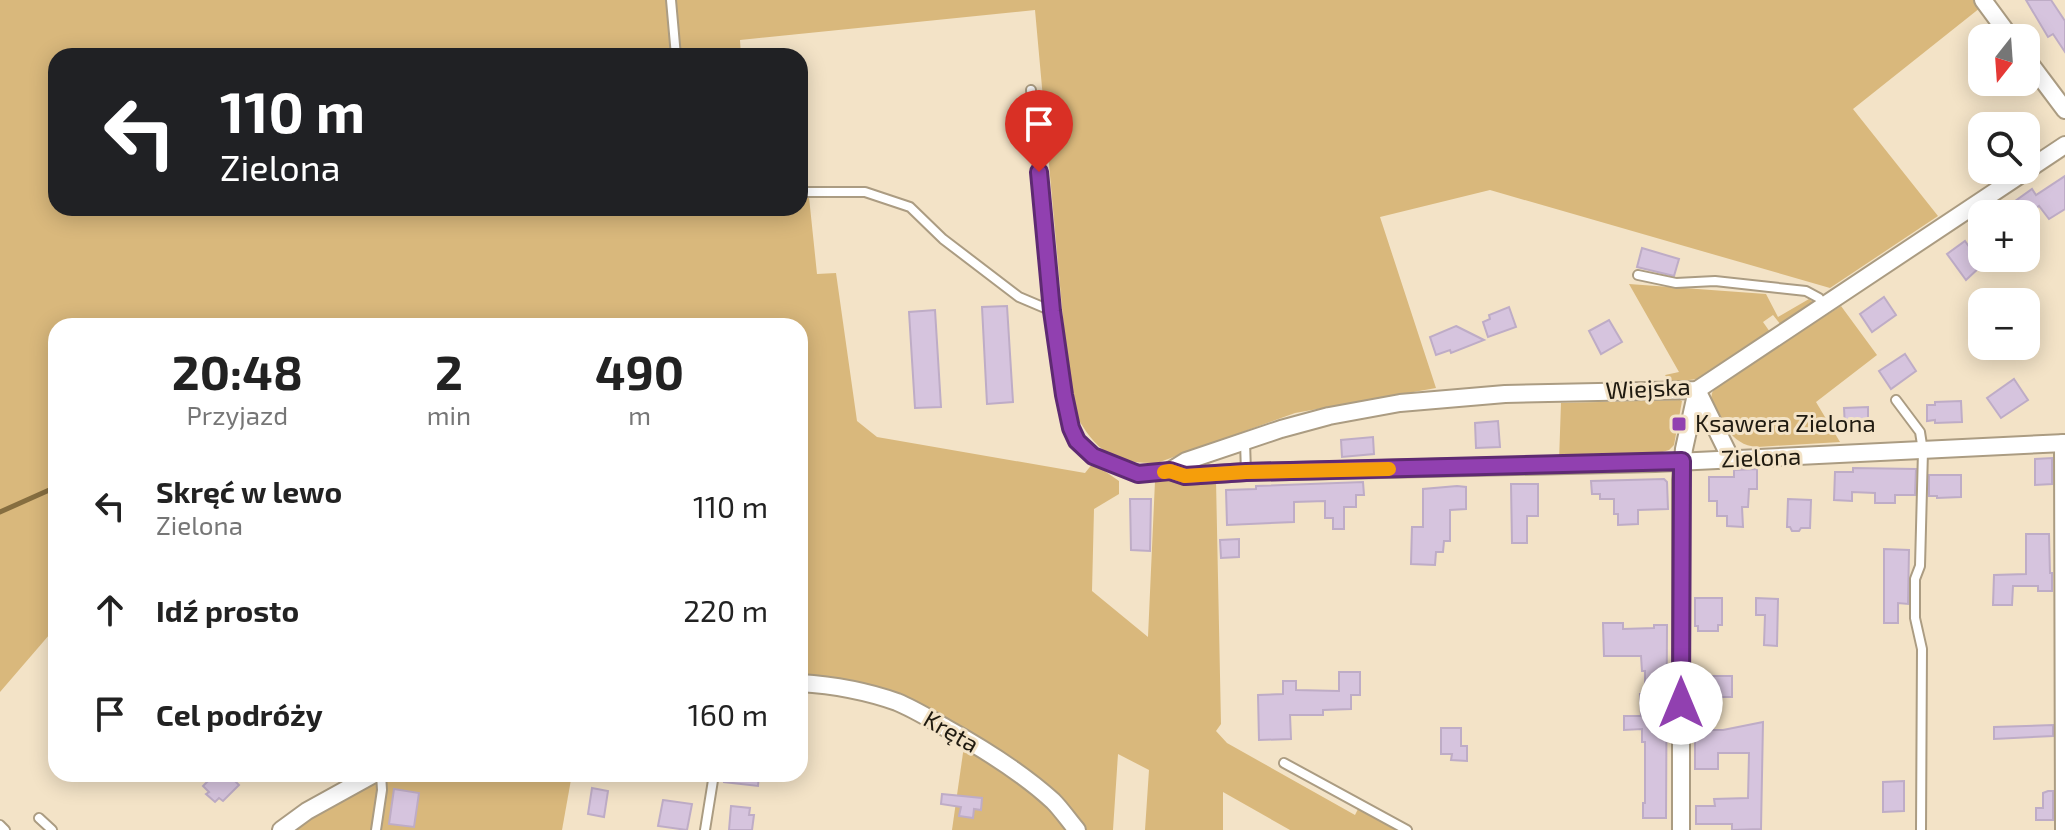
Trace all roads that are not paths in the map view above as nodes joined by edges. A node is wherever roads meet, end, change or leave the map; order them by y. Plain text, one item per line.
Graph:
1 (671, 0) edge
2 (1983, 0) edge
3 (2001, 24) edge
4 (675, 48) edge
5 (2040, 77) edge
6 (1031, 90) dead end
7 (2065, 110) edge
8 (2065, 145) edge
9 (808, 192) edge
10 (1638, 275) dead end
11 (1824, 306) junction
12 (1052, 311) junction
13 (1697, 390) junction
14 (1896, 400) dead end
15 (1245, 441) junction
16 (2064, 443) edge
17 (1923, 451) junction
18 (1726, 460) junction
19 (1682, 461) junction
20 (1170, 471) junction
21 (1246, 472) junction
22 (808, 684) edge
23 (1284, 763) dead end
24 (360, 782) edge
25 (382, 782) edge
26 (713, 782) edge
27 (39, 818) dead end
28 (0, 825) edge
29 (5, 830) edge
30 (52, 830) edge
31 (281, 830) edge
32 (376, 830) edge
33 (705, 830) edge
34 (1077, 830) edge
35 (1407, 830) edge
36 (1681, 830) edge
37 (1921, 830) edge
38 (2064, 830) edge

1 - 4 lane
2 - 3 street
5 - 7 street
6 - 12 lane
8 - 11 street, Wiejska
9 - 12 lane
10 - 11 lane
11 - 13 street, Wiejska
12 - 20 lane
13 - 15 street, Wiejska
13 - 18 street
13 - 19 street
14 - 17 lane
15 - 20 street, Wiejska
15 - 21 lane
16 - 17 street, Zielona
16 - 38 street
17 - 18 street, Zielona
17 - 37 lane
18 - 19 street, Zielona
19 - 21 street, Zielona
19 - 36 street
20 - 21 street, Zielona
22 - 34 street, Kręta
23 - 35 lane
24 - 31 street
25 - 32 lane
26 - 33 lane
27 - 30 lane
28 - 29 lane

